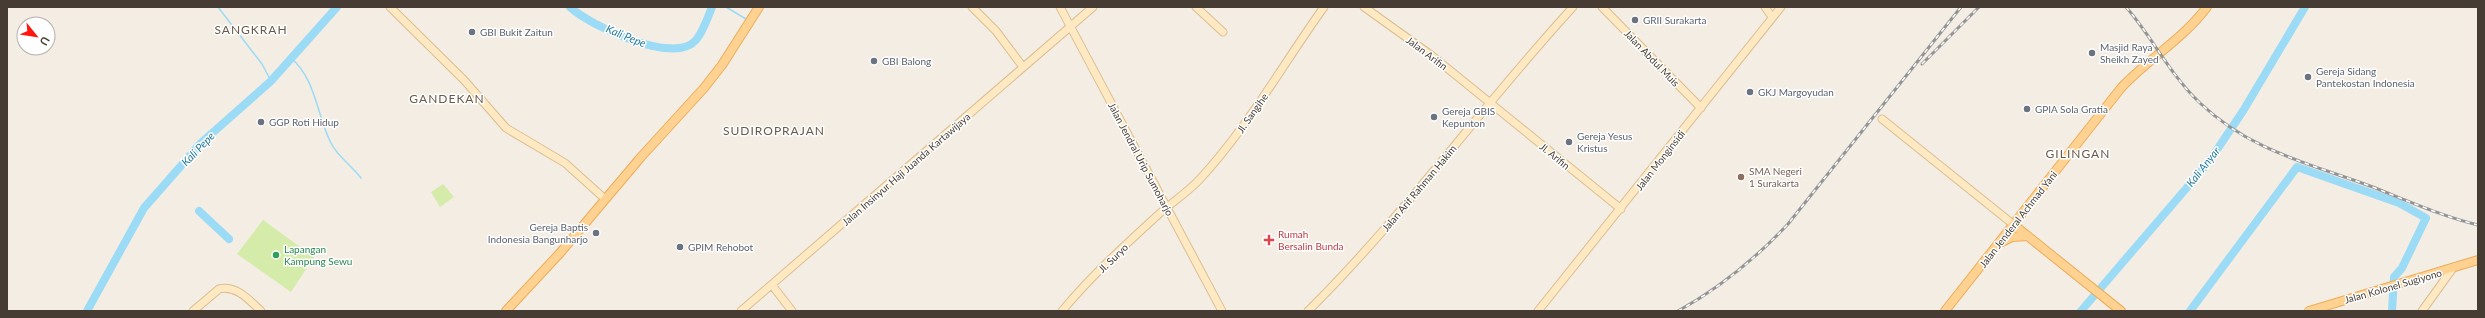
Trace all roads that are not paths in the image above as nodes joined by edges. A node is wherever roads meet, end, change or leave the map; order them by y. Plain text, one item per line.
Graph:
1 (390, 7) edge
2 (759, 7) edge
3 (972, 7) edge
4 (1060, 7) edge
5 (1093, 7) edge
6 (1196, 7) edge
7 (1324, 7) edge
8 (1364, 7) edge
9 (1573, 7) edge
10 (1602, 7) edge
11 (1765, 7) edge
12 (2207, 7) edge
13 (1775, 11) edge
14 (1070, 26) junction
15 (1223, 32) dead end
16 (1023, 67) junction
17 (1488, 102) junction
18 (1701, 108) junction
19 (1882, 119) dead end
20 (605, 199) junction
21 (1167, 208) junction
22 (1622, 209) junction
23 (2014, 225) junction
24 (2028, 236) junction
25 (1996, 247) junction
26 (2478, 260) edge
27 (2453, 268) junction
28 (772, 285) junction
29 (193, 311) edge
30 (261, 311) edge
31 (506, 311) edge
32 (741, 311) edge
33 (792, 311) edge
34 (1062, 311) edge
35 (1222, 311) edge
36 (1308, 311) edge
37 (1538, 311) edge
38 (1945, 311) edge
39 (2121, 311) edge
40 (2309, 311) edge
41 (2422, 311) edge

1 - 20 main road
2 - 20 main road
3 - 16 main road
4 - 14 main road, Jalan Jendral Urip Sumoharjo
5 - 14 main road, Jalan Insinyur Haji Juanda Kartawijaya
6 - 15 main road
7 - 21 main road, Jl. Sangihe
8 - 17 main road, Jalan Arifin
9 - 17 main road, Jalan Arif Rahman Hakim
10 - 18 main road, Jalan Abdul Muis
11 - 13 main road
12 - 23 main road, Jalan Jenderal Achmad Yani
13 - 18 main road, Jalan Monginsidi
14 - 16 main road, Jalan Insinyur Haji Juanda Kartawijaya
14 - 21 main road, Jalan Jendral Urip Sumoharjo
16 - 28 main road, Jalan Insinyur Haji Juanda Kartawijaya
17 - 22 main road, Jl. Arifin
17 - 36 main road, Jalan Arif Rahman Hakim
18 - 22 main road, Jalan Monginsidi
19 - 23 main road
20 - 31 main road
21 - 34 main road, Jl. Suryo
21 - 35 main road, Jalan Jendral Urip Sumoharjo
22 - 37 main road, Jalan Monginsidi
23 - 24 main road
23 - 25 main road, Jalan Jenderal Achmad Yani
24 - 25 main road
24 - 39 main road
25 - 38 main road, Jalan Jenderal Achmad Yani
26 - 27 main road, Jalan Kolonel Sugiyono
27 - 40 main road, Jalan Kolonel Sugiyono
27 - 41 main road
28 - 32 main road, Jalan Insinyur Haji Juanda Kartawijaya
28 - 33 main road
29 - 30 main road

